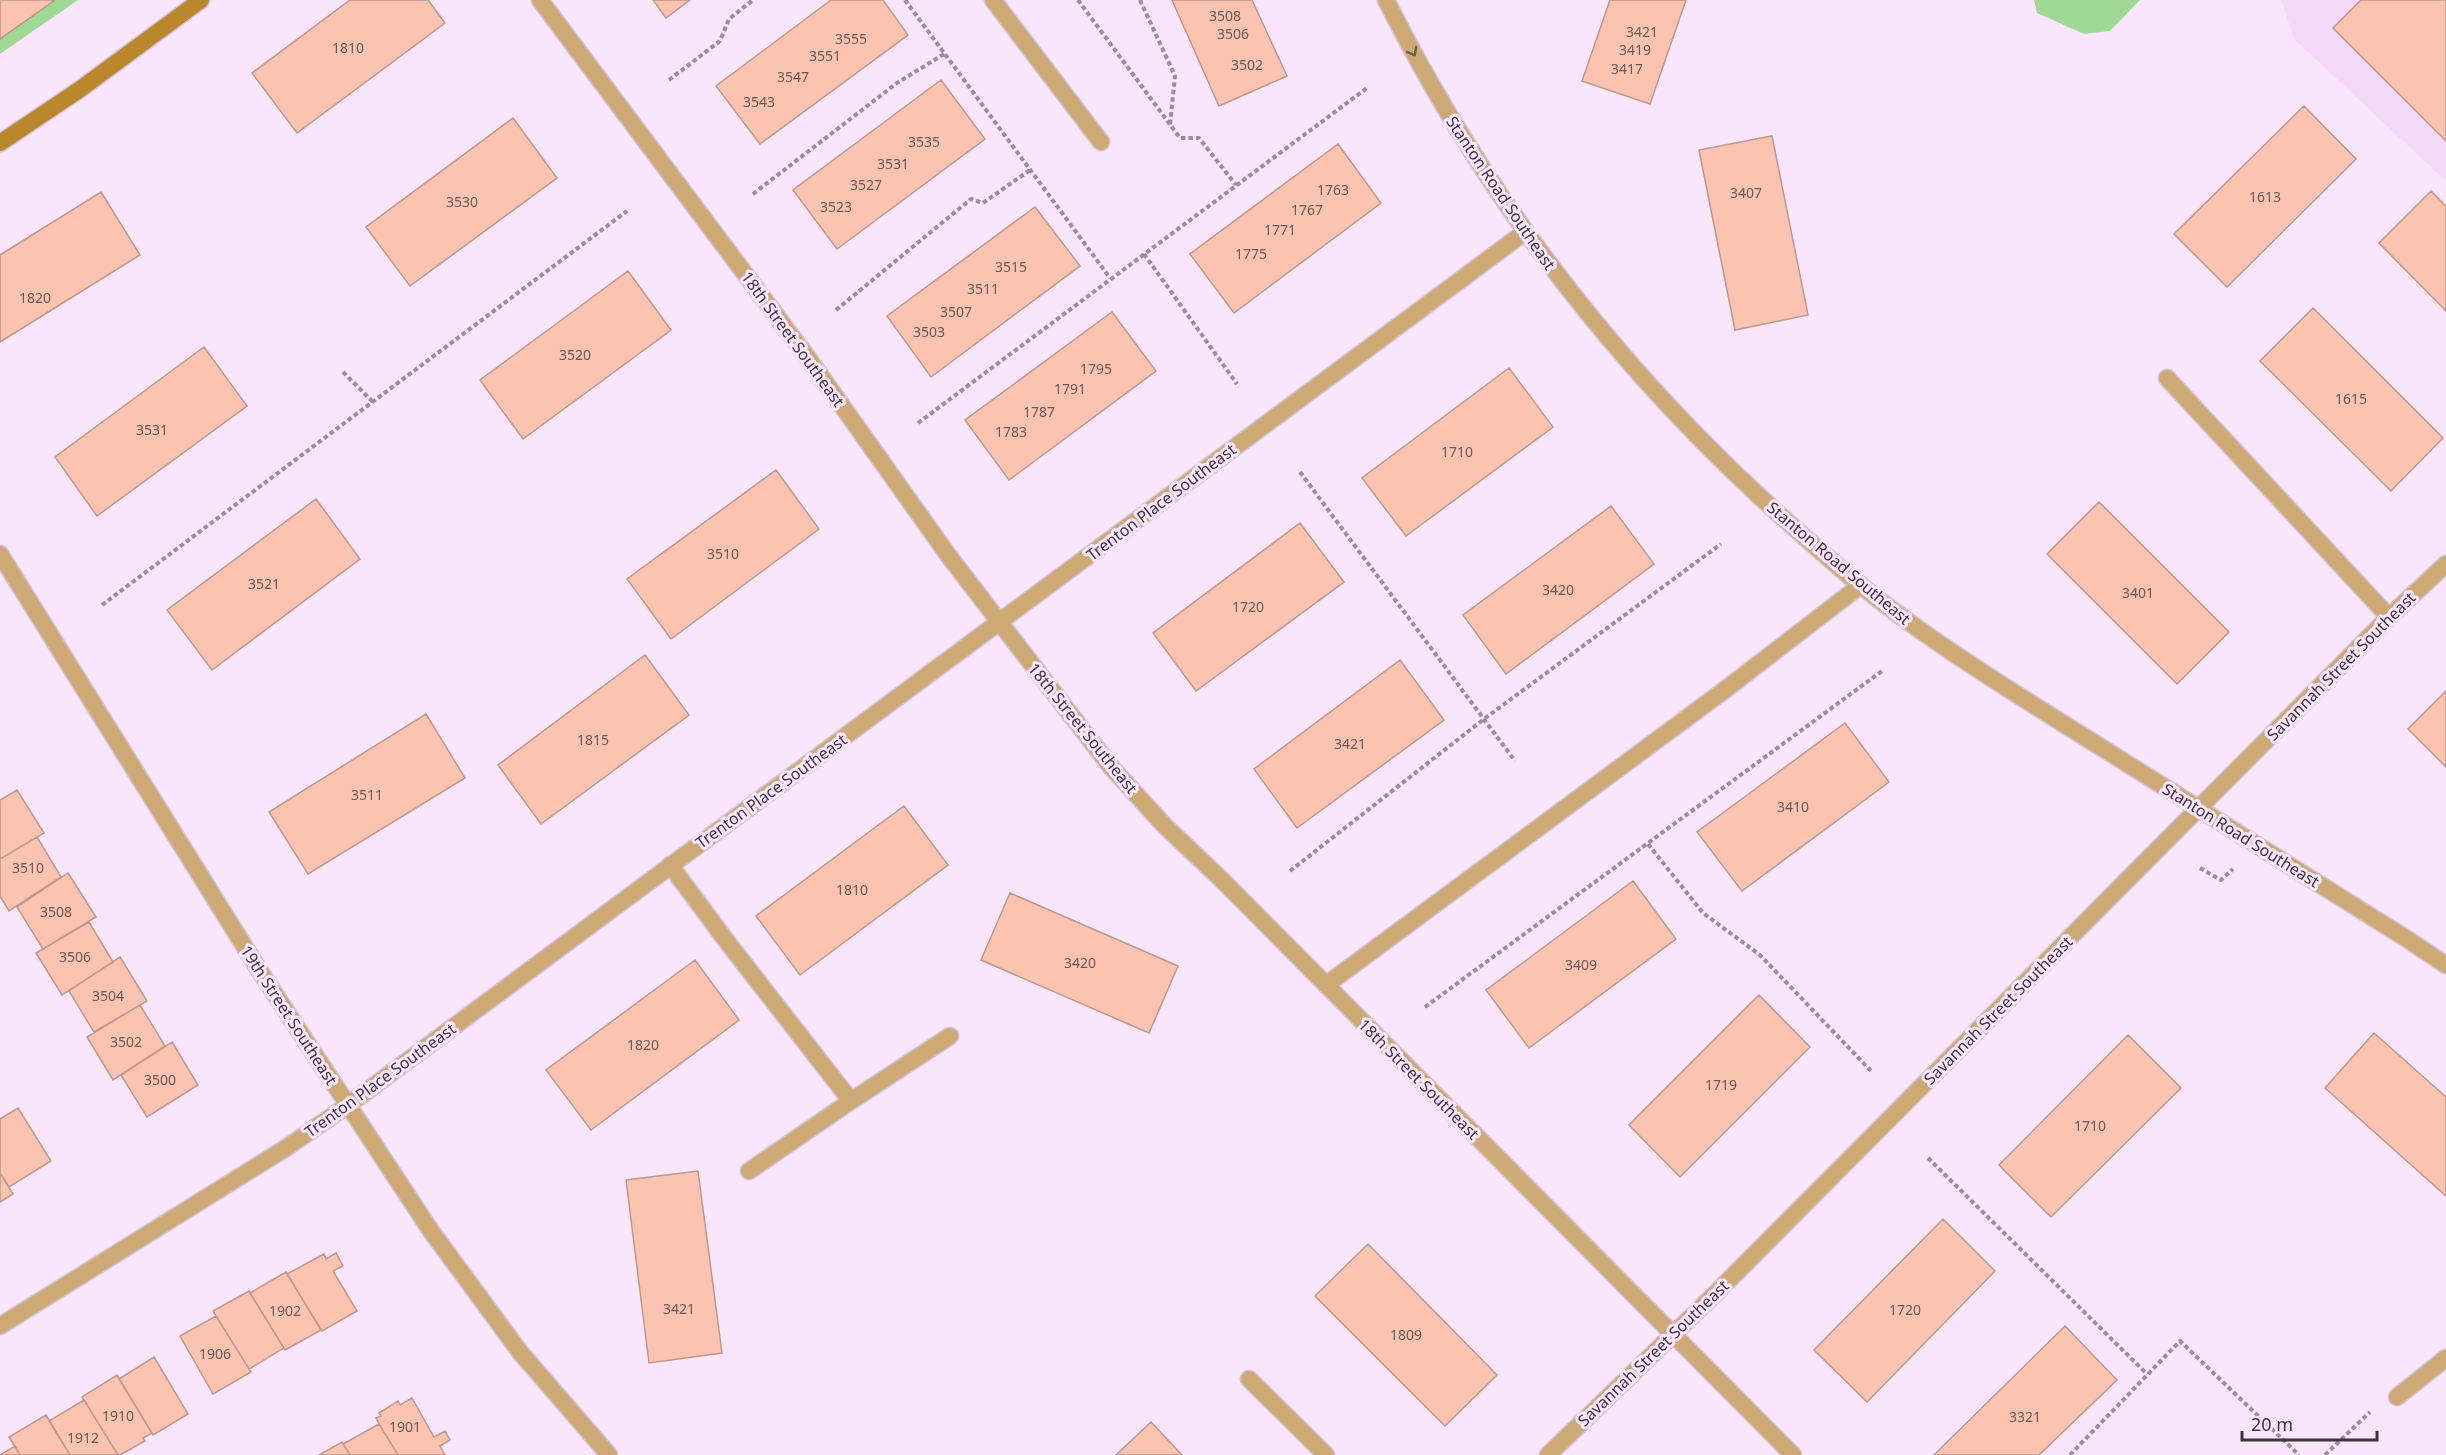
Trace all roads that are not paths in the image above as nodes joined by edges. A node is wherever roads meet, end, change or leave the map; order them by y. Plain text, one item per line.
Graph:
1 (201, 0) edge
2 (540, 0) edge
3 (993, 0) edge
4 (1386, 0) edge
5 (1101, 142) dead end
6 (0, 143) edge
7 (1525, 232) junction
8 (2167, 378) dead end
9 (0, 554) edge
10 (2446, 564) edge
11 (1861, 585) junction
12 (2389, 617) junction
13 (999, 622) junction
14 (2199, 809) junction
15 (670, 865) junction
16 (2446, 965) edge
17 (1326, 985) junction
18 (950, 1036) dead end
19 (851, 1101) junction
20 (348, 1105) junction
21 (749, 1171) dead end
22 (0, 1326) edge
23 (1673, 1335) junction
24 (2446, 1358) edge
25 (1249, 1379) dead end
26 (2397, 1397) road end
27 (609, 1455) edge
28 (1326, 1455) edge
29 (1548, 1455) edge
30 (1793, 1455) edge

1 - 6 main road
2 - 13 street, 18th Street Southeast
3 - 5 street
4 -> 7 street, Stanton Road Southeast
7 - 11 street, Stanton Road Southeast
7 - 13 street, Trenton Place Southeast
8 - 12 street
9 - 20 street, 19th Street Southeast
10 - 12 street, Savannah Street Southeast
11 - 14 street, Stanton Road Southeast
11 - 17 street
12 - 14 street, Savannah Street Southeast
13 - 15 street, Trenton Place Southeast
13 - 17 street, 18th Street Southeast
14 - 16 street, Stanton Road Southeast
14 - 23 street, Savannah Street Southeast
15 - 19 street
15 - 20 street, Trenton Place Southeast
17 - 23 street, 18th Street Southeast
18 - 19 street
19 - 21 street
20 - 22 street, Trenton Place Southeast
20 - 27 street, 19th Street Southeast
23 - 29 street, Savannah Street Southeast
23 - 30 street, 18th Street Southeast
24 - 26 street
25 - 28 street

